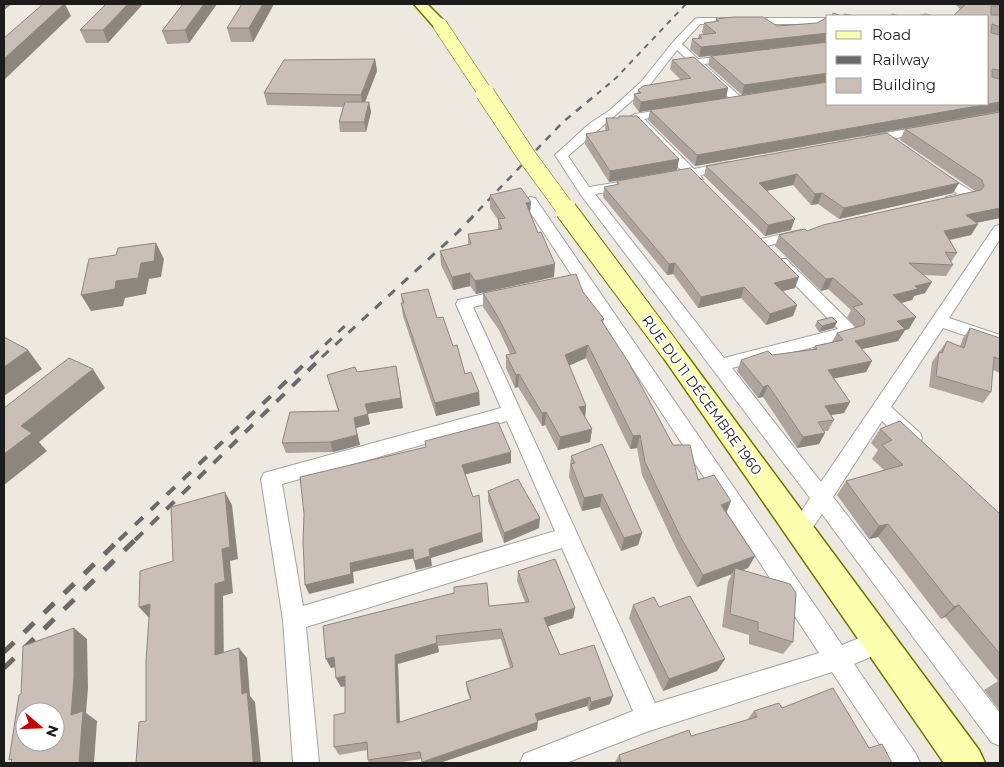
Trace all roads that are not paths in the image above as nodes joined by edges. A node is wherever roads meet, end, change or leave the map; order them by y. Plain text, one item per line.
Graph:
1 (420, 4) edge
2 (429, 4) edge
3 (791, 21) junction
4 (826, 21) edge
5 (440, 25) junction
6 (819, 30) edge
7 (676, 44) junction
8 (743, 56) edge
9 (695, 62) junction
10 (720, 104) edge
11 (682, 110) edge
12 (943, 126) edge
13 (885, 136) junction
14 (856, 142) edge
15 (900, 147) edge
16 (749, 162) edge
17 (923, 164) edge
18 (691, 173) junction
19 (705, 187) edge
20 (586, 192) junction
21 (530, 201) edge
22 (941, 203) edge
23 (1000, 228) edge
24 (818, 230) edge
25 (519, 292) edge
26 (940, 321) junction
27 (1000, 341) edge
28 (720, 365) junction
29 (880, 408) junction
30 (513, 412) junction
31 (930, 452) edge
32 (821, 498) junction
33 (800, 529) junction
34 (568, 537) junction
35 (294, 620) junction
36 (879, 642) junction
37 (837, 658) junction
38 (649, 718) junction
39 (1000, 734) edge
40 (306, 763) edge
41 (533, 763) edge
42 (907, 763) edge
43 (966, 763) edge

1 - 5 main road, RUE DU 11 DÉCEMBRE 1960
2 - 5 main road, RUE DU 11 DÉCEMBRE 1960
3 - 4 street
3 - 6 street
3 - 7 street
5 - 33 main road, RUE DU 11 DÉCEMBRE 1960, bridge
7 - 9 street
7 - 20 street
8 - 9 street
9 - 10 street
11 - 18 street
12 - 13 street
13 - 14 street
13 - 15 street
16 - 18 street
17 - 22 street
18 - 19 street
18 - 20 street
20 - 28 street
21 - 37 street
23 - 26 street
24 - 28 street
25 - 30 street
26 - 27 street
26 - 29 street
28 - 32 street
29 - 31 street
29 - 32 street
30 - 34 street
30 - 35 street
32 - 33 street
32 - 39 street
33 - 36 main road, RUE DU 11 DÉCEMBRE 1960
34 - 35 street
34 - 38 street
35 - 40 street
36 - 37 street
36 - 43 main road, RUE DU 11 DÉCEMBRE 1960
37 - 38 street
37 - 42 street
38 - 41 street

